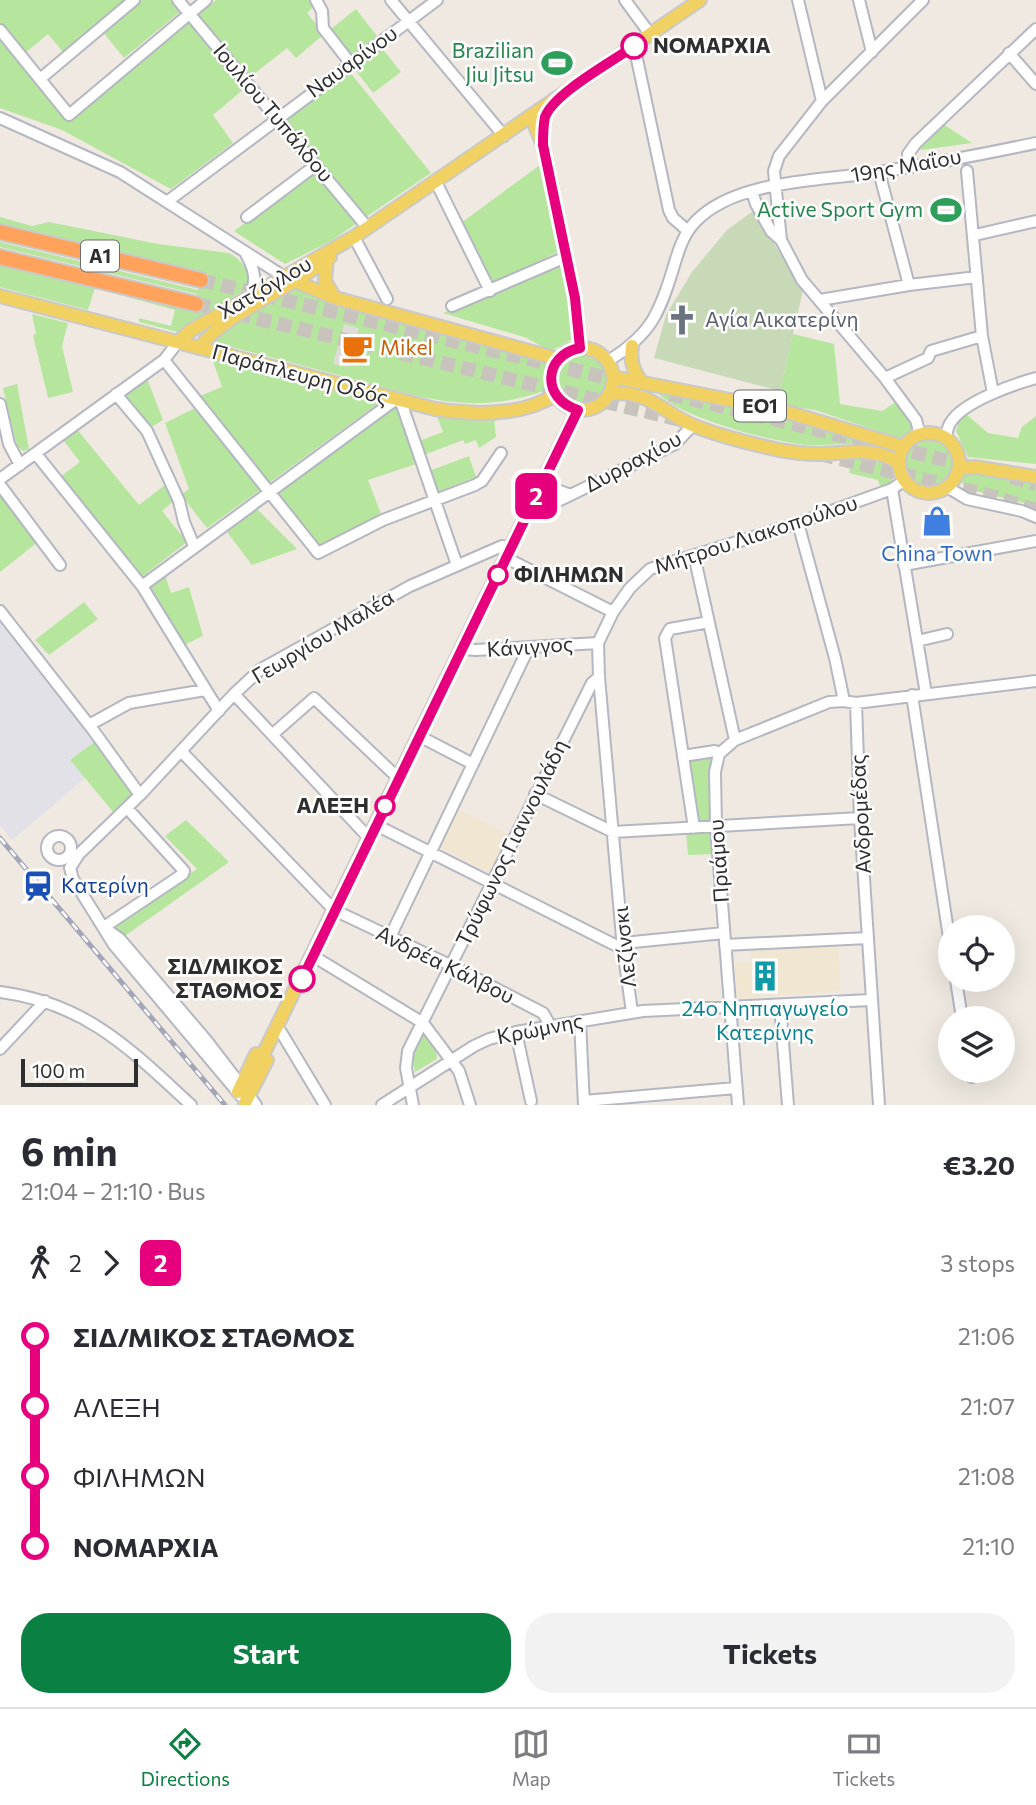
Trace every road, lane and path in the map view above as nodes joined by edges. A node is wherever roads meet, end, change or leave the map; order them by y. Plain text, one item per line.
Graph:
1 (134, 0) edge
2 (178, 0) edge
3 (206, 0) edge
4 (316, 0) edge
5 (391, 0) edge
6 (437, 0) edge
7 (625, 0) edge
8 (700, 0) edge
9 (798, 0) edge
10 (859, 0) edge
11 (923, 0) edge
12 (189, 14) junction
13 (408, 22) junction
14 (1036, 29) edge
15 (0, 30) edge
16 (650, 34) junction
17 (634, 46) junction
18 (872, 52) junction
19 (1009, 53) junction
20 (351, 64) junction
21 (40, 79) junction
22 (1036, 84) edge
23 (559, 97) junction
24 (822, 101) junction
25 (531, 117) junction
26 (0, 118) edge
27 (277, 118) junction
28 (508, 133) junction
29 (1036, 143) edge
30 (543, 145) junction
31 (316, 165) junction
32 (910, 167) junction
33 (968, 171) dead end
34 (879, 172) junction
35 (436, 182) junction
36 (775, 187) junction
37 (752, 191) junction
38 (167, 201) junction
39 (247, 217) dead end
40 (1036, 221) edge
41 (367, 227) junction
42 (688, 231) junction
43 (0, 232) edge
44 (975, 235) junction
45 (354, 237) junction
46 (781, 240) junction
47 (245, 252) junction
48 (0, 257) edge
49 (566, 257) junction
50 (327, 259) junction
51 (977, 277) junction
52 (289, 279) junction
53 (201, 280) tunnel mouth
54 (909, 285) junction
55 (490, 291) junction
56 (251, 295) junction
57 (0, 296) edge
58 (335, 298) junction
59 (387, 299) dead end
60 (820, 300) junction
61 (196, 304) tunnel mouth
62 (452, 306) dead end
63 (982, 336) junction
64 (178, 342) junction
65 (632, 346) junction
66 (199, 348) junction
67 (580, 348) junction
68 (558, 359) junction
69 (164, 360) junction
70 (608, 361) junction
71 (613, 377) junction
72 (885, 378) junction
73 (1036, 378) edge
74 (642, 383) junction
75 (993, 393) junction
76 (116, 394) junction
77 (609, 394) junction
78 (555, 395) junction
79 (398, 401) junction
80 (0, 404) edge
81 (578, 410) junction
82 (692, 425) junction
83 (920, 435) junction
84 (946, 438) junction
85 (904, 447) junction
86 (501, 453) dead end
87 (36, 454) junction
88 (900, 464) junction
89 (20, 466) junction
90 (959, 468) junction
91 (1036, 477) edge
92 (0, 480) edge
93 (905, 480) junction
94 (542, 484) junction
95 (0, 485) edge
96 (947, 487) junction
97 (892, 489) junction
98 (268, 492) junction
99 (570, 495) junction
100 (435, 500) junction
101 (531, 507) junction
102 (1036, 517) edge
103 (798, 523) junction
104 (1036, 541) edge
105 (194, 546) junction
106 (508, 553) junction
107 (694, 555) junction
108 (60, 565) dead end
109 (457, 565) junction
110 (904, 565) junction
111 (142, 586) junction
112 (0, 611) edge
113 (613, 612) junction
114 (709, 622) junction
115 (947, 634) dead end
116 (917, 641) junction
117 (598, 643) junction
118 (529, 647) junction
119 (461, 649) junction
120 (599, 677) junction
121 (1036, 681) edge
122 (205, 690) junction
123 (234, 694) junction
124 (926, 694) junction
125 (912, 695) junction
126 (844, 701) junction
127 (856, 703) junction
128 (219, 711) junction
129 (89, 724) junction
130 (272, 734) junction
131 (419, 736) junction
132 (735, 740) junction
133 (181, 751) junction
134 (719, 754) junction
135 (683, 756) junction
136 (473, 764) junction
137 (398, 778) junction
138 (535, 794) junction
139 (140, 795) junction
140 (127, 808) junction
141 (860, 818) junction
142 (376, 825) junction
143 (716, 827) junction
144 (694, 828) junction
145 (613, 832) junction
146 (369, 838) junction
147 (71, 846) junction
148 (84, 848) junction
149 (430, 852) junction
150 (69, 859) junction
151 (492, 883) junction
152 (334, 911) junction
153 (946, 915) edge
154 (104, 927) junction
155 (724, 933) junction
156 (390, 937) junction
157 (868, 938) junction
158 (725, 945) junction
159 (623, 946) junction
160 (313, 956) junction
161 (452, 966) junction
162 (301, 979) junction
163 (0, 992) edge
164 (871, 1000) junction
165 (45, 1001) junction
166 (780, 1005) junction
167 (730, 1008) junction
168 (632, 1012) junction
169 (580, 1021) junction
170 (424, 1023) junction
171 (550, 1025) junction
172 (281, 1032) junction
173 (516, 1032) junction
174 (0, 1049) edge
175 (453, 1060) junction
176 (258, 1065) dead end
177 (736, 1088) junction
178 (408, 1090) junction
179 (246, 1097) edge
180 (531, 1101) dead end
181 (584, 1103) edge
182 (191, 1105) edge
183 (325, 1105) edge
184 (382, 1105) edge
185 (413, 1105) edge
186 (470, 1105) edge
187 (738, 1105) edge
188 (788, 1105) edge
189 (867, 1105) edge
190 (879, 1105) edge

1 - 21 street
2 - 12 street, Ιουλίου Τυπάλδου
3 - 12 street
4 - 20 street
5 - 13 street
6 - 13 street, Ναυαρίνου
7 - 16 street
8 - 16 main road, Χατζόγλου
9 - 24 street
10 - 18 street
11 - 18 street
12 - 21 street
12 - 27 street, Ιουλίου Τυπάλδου
13 - 20 street, Ναυαρίνου
13 - 28 street
14 - 19 street
15 - 21 street
16 - 17 main road, Χατζόγλου
17 - 23 main road, Χατζόγλου
17 - 42 street
18 - 24 street
19 - 22 street
19 - 32 street
20 - 27 street, Ναυαρίνου
23 - 25 main road, Χατζόγλου
23 - 30 main road
24 - 36 street
25 - 28 main road, Χατζόγλου
25 - 30 main road
26 - 38 street
27 - 31 street, Ιουλίου Τυπάλδου
27 - 38 street, Ναυαρίνου
28 - 30 main road
28 - 35 main road, Χατζόγλου
29 - 32 street, 19ης Μαΐου
30 - 49 main road
31 - 39 street
31 - 41 street, Ιουλίου Τυπάλδου
32 - 34 street, 19ης Μαΐου
33 - 44 street
34 - 36 street, 19ης Μαΐου
34 - 54 street
35 - 41 main road, Χατζόγλου
35 - 55 street
36 - 37 street, 19ης Μαΐου
36 - 46 street
37 - 42 street, 19ης Μαΐου
37 - 46 street
38 - 47 street
40 - 44 street
41 - 45 main road, Χατζόγλου
42 - 65 street, 19ης Μαΐου
43 - 53 highway, Α1
44 - 51 street
45 - 50 main road, Χατζόγλου
45 - 52 main road, Χατζόγλου
45 - 59 street
46 - 60 street
47 - 52 street
47 - 56 street
48 - 61 highway, Α1
49 - 55 street
49 - 67 main road
50 - 52 main road, Χατζόγλου
50 - 58 main road
51 - 54 street
51 - 63 street
52 - 56 main road, Χατζόγλου
52 - 58 main road
52 - 66 main road, Χατζόγλου
54 - 60 street
55 - 62 street
56 - 64 main road, Χατζόγλου
57 - 64 main road, Παράπλευρη Οδός
58 - 68 main road
60 - 72 street
63 - 72 street
63 - 75 street
64 - 66 main road, Παράπλευρη Οδός
64 - 69 street
65 - 70 street
65 - 74 main road
66 - 79 main road, Παράπλευρη Οδός
67 - 68 main road
67 - 70 main road
68 - 78 main road
69 - 76 street
69 - 98 street
70 - 71 main road
71 - 74 main road, ΕΟ1
71 - 77 main road
72 - 83 street
73 - 75 street
74 - 85 main road, ΕΟ1
75 - 84 street
76 - 87 street
76 - 105 street
77 - 81 main road
77 - 82 main road, ΕΟ1
78 - 79 main road, Παράπλευρη Οδός
78 - 81 main road
79 - 98 street
79 - 100 street
80 - 89 street
81 - 94 main road
82 - 88 main road, ΕΟ1
82 - 99 street, Δυρραχίου
83 - 84 main road
83 - 85 main road
84 - 90 main road
85 - 88 main road
86 - 100 street
87 - 89 street
87 - 111 street
88 - 93 main road
89 - 92 street
90 - 91 main road
90 - 96 main road
93 - 96 main road
93 - 97 street, Μήτρου Λιακοπούλου
94 - 99 street
94 - 101 main road
95 - 108 street
96 - 102 street
97 - 103 street, Μήτρου Λιακοπούλου
97 - 110 street
98 - 100 street
98 - 105 street
99 - 101 street, Δυρραχίου
100 - 109 street
101 - 106 main road
103 - 107 street, Μήτρου Λιακοπούλου
103 - 126 street
104 - 110 street
105 - 111 street
106 - 109 street, Γεωργίου Μαλέα
106 - 113 street
106 - 119 main road
107 - 113 street, Μήτρου Λιακοπούλου
107 - 114 street
109 - 123 street, Γεωργίου Μαλέα
110 - 116 street
111 - 122 street
112 - 129 street
113 - 117 street, Μήτρου Λιακοπούλου
114 - 132 street
114 - 135 street
115 - 116 street
116 - 124 street
117 - 118 street, Κάνιγγος
117 - 120 street, Λεζίνσκι
118 - 119 street, Κάνιγγος
118 - 136 street
119 - 131 main road
120 - 138 street, Τρύφωνος Γιαννουλάδη
120 - 145 street, Λεζίνσκι
121 - 124 street
122 - 128 street
122 - 129 street
123 - 128 street, Γεωργίου Μαλέα
123 - 130 street
124 - 125 street
125 - 127 street
125 - 153 street
126 - 127 street
126 - 132 street
127 - 141 street, Ανδρομέδας
128 - 133 street, Γεωργίου Μαλέα
129 - 139 street
130 - 137 street
130 - 146 street
131 - 136 street
131 - 137 main road
132 - 134 street
133 - 139 street, Γεωργίου Μαλέα
133 - 152 street
134 - 135 street
134 - 143 street, Πριάμου
135 - 144 street
136 - 149 street
137 - 142 main road
138 - 145 street
138 - 151 street, Τρύφωνος Γιαννουλάδη
139 - 140 street, Γεωργίου Μαλέα
140 - 148 street, Γεωργίου Μαλέα
140 - 154 street
141 - 143 street
141 - 157 street, Ανδρομέδας
142 - 146 main road
142 - 149 street
143 - 144 street
143 - 155 street, Πριάμου
144 - 145 street
145 - 159 street, Λεζίνσκι
146 - 152 main road
147 - 148 street
147 - 150 street
147 - 150 street
148 - 150 street, Γεωργίου Μαλέα
149 - 151 street
149 - 156 street
150 - 154 street
151 - 159 street
151 - 161 street, Τρύφωνος Γιαννουλάδη
152 - 156 street, Ανδρέα Κάλβου
152 - 160 main road
154 - 179 street
155 - 158 street, Πριάμου
155 - 159 street
156 - 161 street, Ανδρέα Κάλβου
157 - 158 street
157 - 164 street, Ανδρομέδας
158 - 167 street, Πριάμου
159 - 168 street, Λεζίνσκι
160 - 162 main road
160 - 170 street
161 - 170 street, Τρύφωνος Γιαννουλάδη
161 - 171 street, Ανδρέα Κάλβου
162 - 172 main road
162 - 176 main road
162 - 179 main road
163 - 165 street
164 - 166 street, Λεζίνσκι
164 - 190 street, Ανδρομέδας
165 - 174 street
165 - 182 street
166 - 167 street, Λεζίνσκι
166 - 188 street
167 - 168 street, Λεζίνσκι
167 - 177 street, Πριάμου
168 - 169 street, Κρώμνης
169 - 171 street, Κρώμνης
169 - 181 street
170 - 175 street
170 - 178 street, Τρύφωνος Γιαννουλάδη
171 - 173 street, Κρώμνης
172 - 179 main road
172 - 183 street
173 - 175 street, Κρώμνης
173 - 180 street
175 - 178 street, Κρώμνης
175 - 186 street
177 - 181 street
177 - 187 street, Πριάμου
178 - 184 street, Κρώμνης
178 - 185 street, Τρύφωνος Γιαννουλάδη
189 - 190 street

